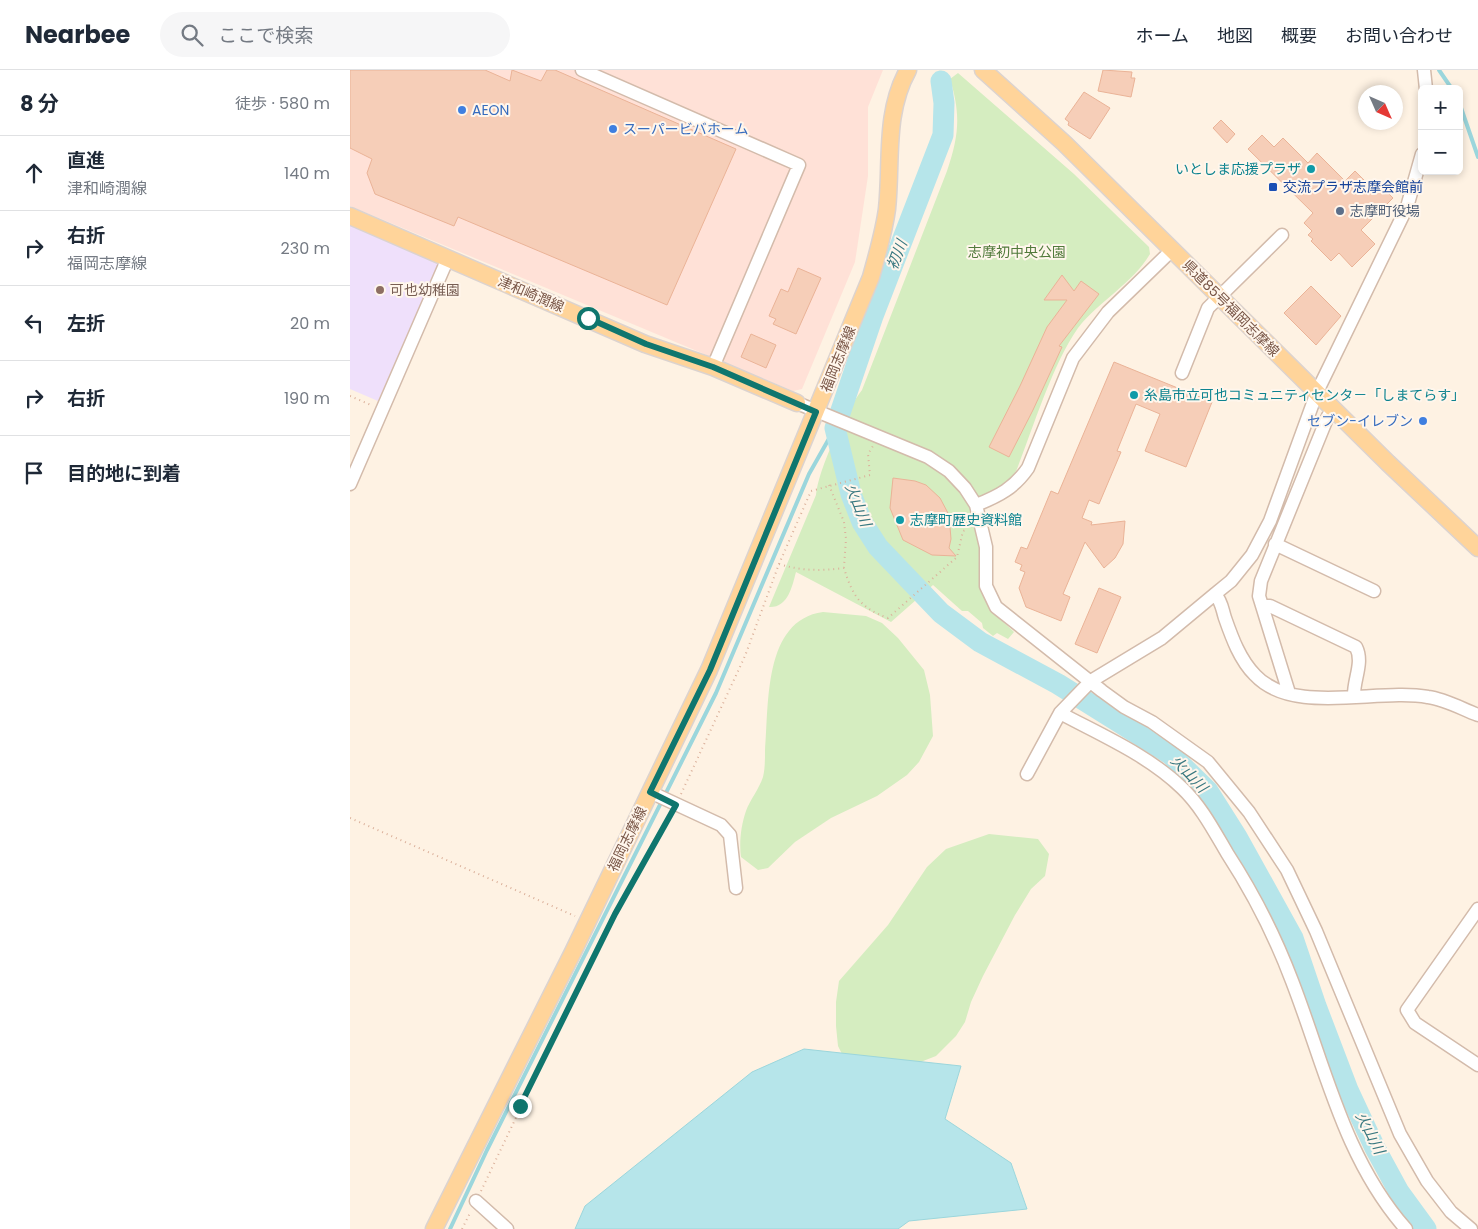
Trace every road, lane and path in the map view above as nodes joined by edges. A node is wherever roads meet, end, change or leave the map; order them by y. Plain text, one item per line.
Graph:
1 (582, 70) edge
2 (908, 70) edge
3 (983, 70) edge
4 (1424, 70) edge
5 (1426, 85) edge
6 (1418, 168) edge
7 (350, 216) edge
8 (1282, 235) dead end
9 (1172, 250) junction
10 (448, 258) junction
11 (1219, 297) junction
12 (713, 367) junction
13 (1182, 373) dead end
14 (1318, 392) junction
15 (350, 396) edge
16 (797, 403) joint
17 (382, 410) junction
18 (1334, 410) junction
19 (816, 412) junction
20 (878, 437) junction
21 (350, 484) edge
22 (829, 484) junction
23 (976, 506) junction
24 (982, 524) junction
25 (1275, 544) junction
26 (1478, 548) edge
27 (779, 564) junction
28 (844, 568) junction
29 (1374, 591) dead end
30 (1215, 594) junction
31 (1262, 606) junction
32 (1089, 684) junction
33 (1289, 693) junction
34 (1354, 698) junction
35 (1062, 710) junction
36 (1478, 715) edge
37 (1027, 774) dead end
38 (653, 794) junction
39 (673, 804) junction
40 (350, 818) edge
41 (736, 888) dead end
42 (1478, 909) edge
43 (588, 921) junction
44 (1478, 1065) edge
45 (476, 1201) junction
46 (434, 1229) edge
47 (462, 1229) edge
48 (507, 1229) edge
49 (1406, 1229) edge
50 (1471, 1229) edge

1 - 12 street
2 - 19 main road, 福岡志摩線
3 - 9 main road, 県道85号福岡志摩線
4 - 5 street
6 - 14 street
7 - 10 main road, 津和崎潤線
8 - 11 street
9 - 11 main road, 県道85号福岡志摩線
9 - 23 street
10 - 12 main road, 津和崎潤線
10 - 17 street
11 - 13 street
11 - 14 main road, 県道85号福岡志摩線
12 - 16 main road, 津和崎潤線
14 - 18 main road, 県道85号福岡志摩線
14 - 30 street
15 - 17 path
16 - 19 street
17 - 21 street
18 - 25 street
18 - 26 main road, 県道85号福岡志摩線
19 - 20 street
19 - 38 main road, 福岡志摩線
20 - 22 path
20 - 23 street
22 - 27 path
22 - 28 path
23 - 24 street
24 - 28 path
24 - 32 street
25 - 29 street
25 - 31 street
27 - 28 path
27 - 39 path
30 - 32 street
30 - 33 street
31 - 33 street
31 - 34 street
32 - 35 street
32 - 50 street
33 - 34 street
34 - 36 street
35 - 37 street
35 - 49 street
38 - 39 street
38 - 43 main road, 福岡志摩線
39 - 41 street
39 - 45 path
40 - 43 path
42 - 44 street
43 - 46 main road, 福岡志摩線
45 - 47 path
45 - 48 street

